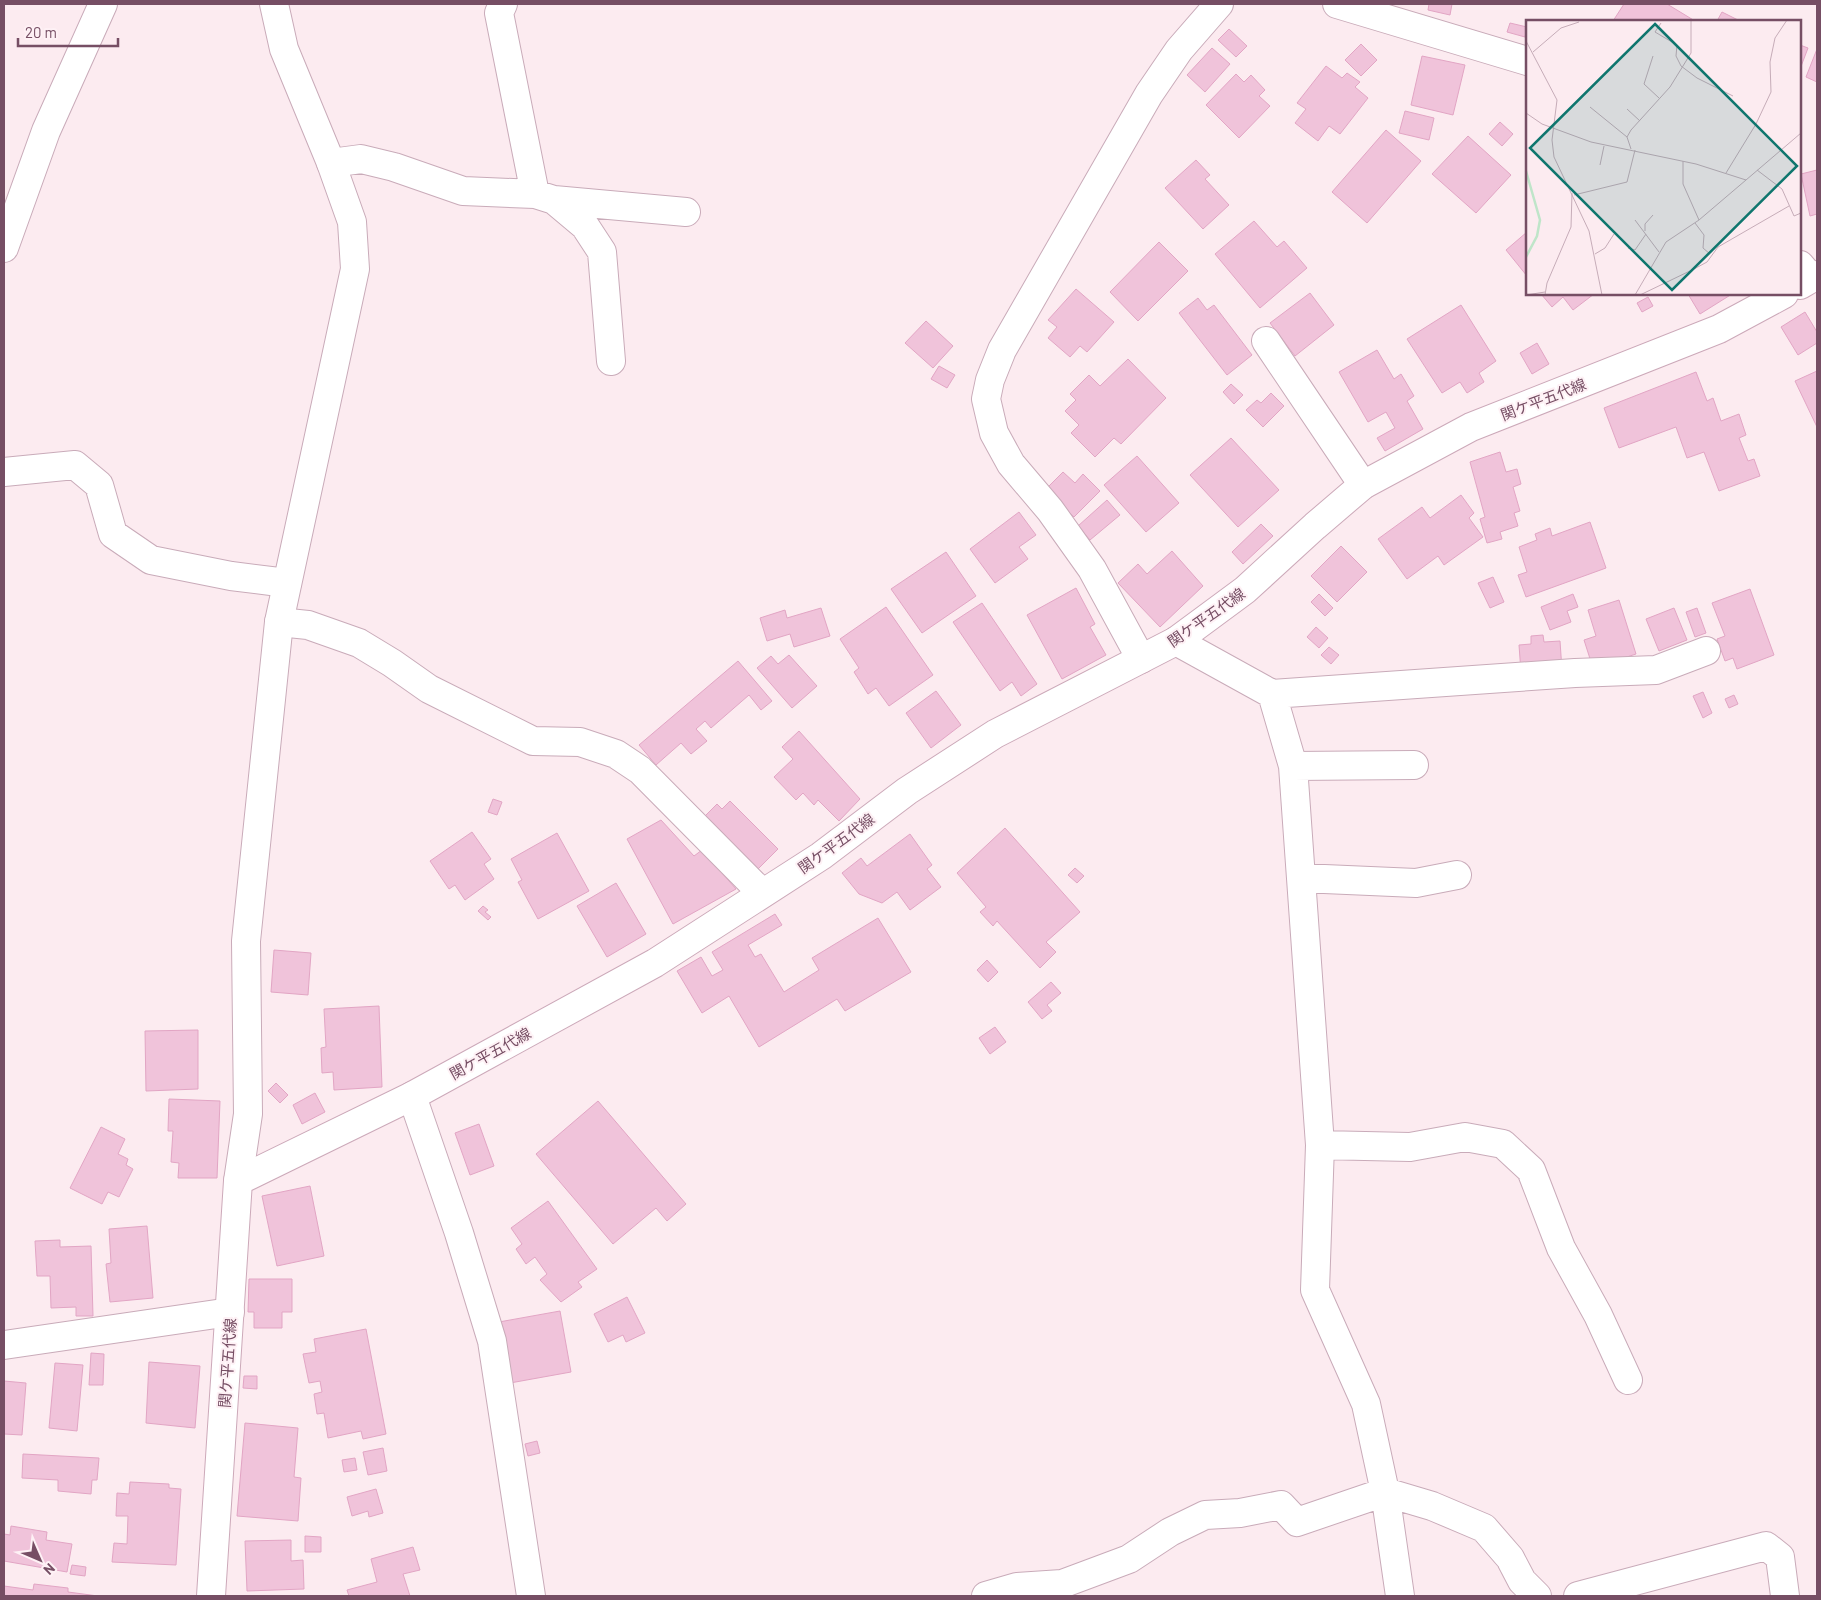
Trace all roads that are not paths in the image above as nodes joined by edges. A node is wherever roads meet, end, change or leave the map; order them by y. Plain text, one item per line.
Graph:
1 (103, 4) edge
2 (274, 4) edge
3 (503, 4) edge
4 (1219, 4) edge
5 (1337, 4) edge
6 (1526, 61) edge
7 (330, 163) junction
8 (545, 197) junction
9 (686, 212) dead end
10 (4, 248) edge
11 (1782, 295) edge
12 (1266, 341) dead end
13 (611, 361) dead end
14 (4, 472) edge
15 (1362, 485) junction
16 (287, 583) junction
17 (279, 622) junction
18 (1176, 640) junction
19 (1706, 651) dead end
20 (1141, 658) junction
21 (1272, 694) junction
22 (1414, 765) dead end
23 (1293, 766) junction
24 (1457, 875) dead end
25 (1301, 878) junction
26 (762, 893) junction
27 (412, 1096) junction
28 (1320, 1145) junction
29 (238, 1181) junction
30 (230, 1312) junction
31 (4, 1345) edge
32 (1628, 1380) dead end
33 (1385, 1492) junction
34 (211, 1596) edge
35 (531, 1596) edge
36 (986, 1596) edge
37 (1400, 1596) edge
38 (1537, 1596) edge
39 (1578, 1596) edge
40 (1786, 1596) edge

1 - 10 street
2 - 7 street
3 - 8 street
4 - 20 street
5 - 6 street
7 - 8 street
7 - 16 street
8 - 9 street
8 - 13 street
11 - 15 street, 関ケ平五代線
12 - 15 street
14 - 16 street
15 - 18 street, 関ケ平五代線
16 - 17 street
17 - 26 street
17 - 29 street
18 - 20 street, 関ケ平五代線
18 - 21 street
19 - 21 street
20 - 26 street, 関ケ平五代線
21 - 23 street
22 - 23 street
23 - 25 street
24 - 25 street
25 - 28 street
26 - 27 street, 関ケ平五代線
27 - 29 street, 関ケ平五代線
27 - 35 street
28 - 32 street
28 - 33 street
29 - 30 street, 関ケ平五代線
30 - 31 street
30 - 34 street, 関ケ平五代線
33 - 36 street
33 - 37 street
33 - 38 street
39 - 40 street

